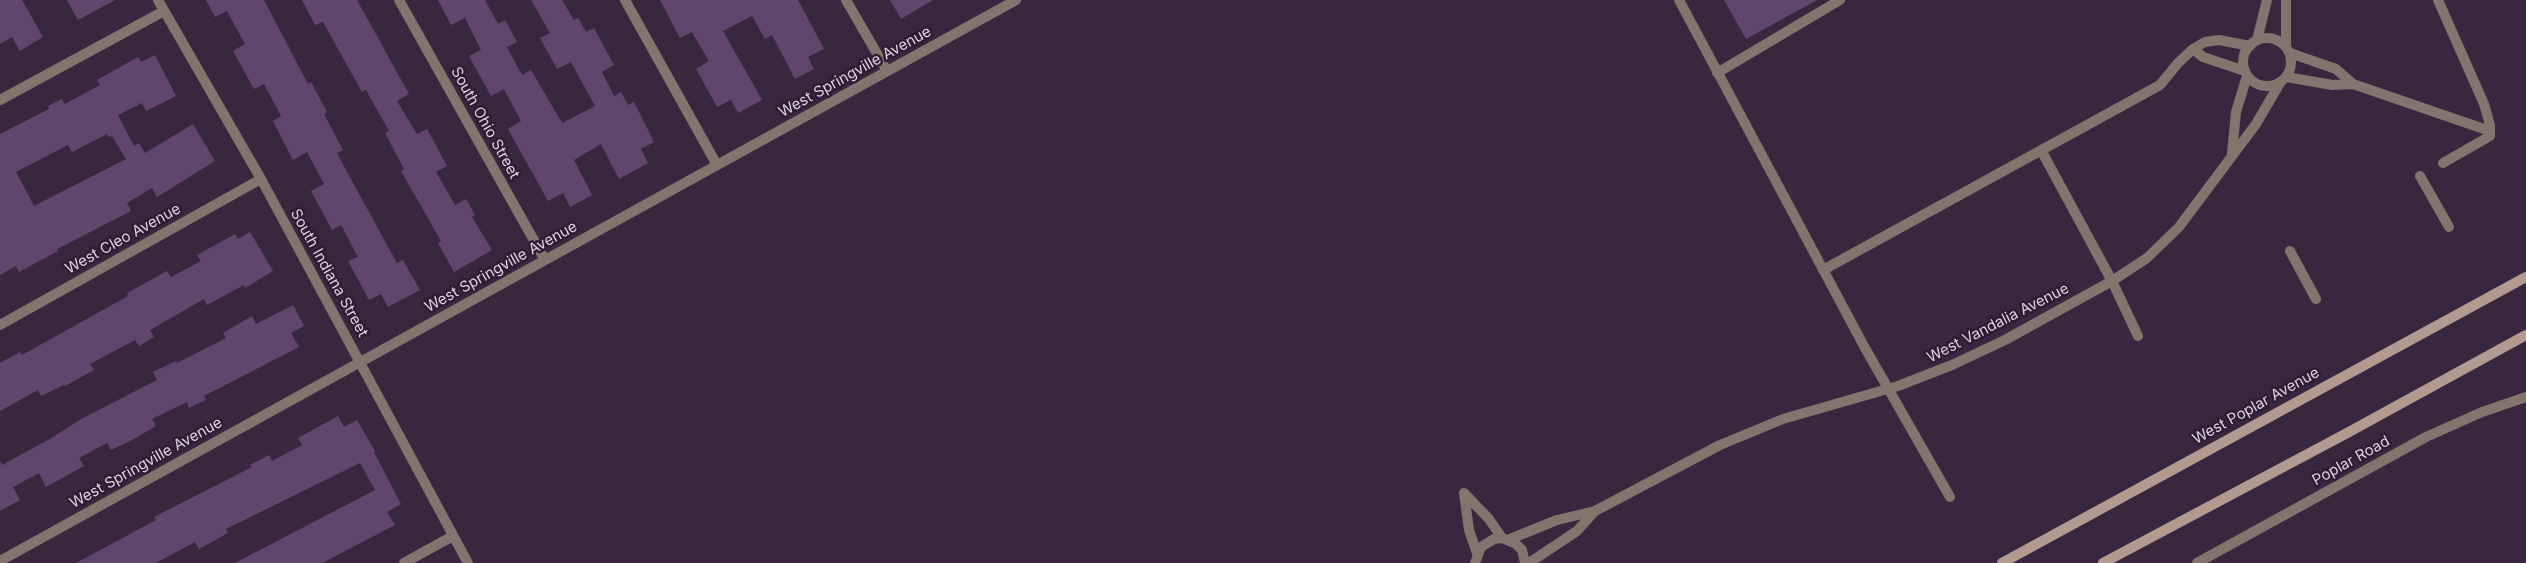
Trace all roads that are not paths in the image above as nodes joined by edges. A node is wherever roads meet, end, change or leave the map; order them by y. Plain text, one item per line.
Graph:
1 (158, 0) edge
2 (399, 0) edge
3 (626, 0) edge
4 (846, 0) edge
5 (1016, 0) edge
6 (1679, 0) edge
7 (1840, 0) edge
8 (2266, 0) edge
9 (2286, 0) edge
10 (2438, 0) edge
11 (164, 11) junction
12 (2254, 43) junction
13 (2193, 48) junction
14 (2288, 50) junction
15 (887, 71) junction
16 (1717, 73) junction
17 (2246, 73) junction
18 (2283, 80) junction
19 (2353, 84) junction
20 (0, 100) edge
21 (2490, 131) junction
22 (2041, 150) junction
23 (2232, 154) junction
24 (2443, 163) dead end
25 (717, 165) junction
26 (2420, 176) dead end
27 (261, 179) junction
28 (2449, 228) dead end
29 (2290, 251) dead end
30 (545, 260) junction
31 (1823, 270) junction
32 (2526, 277) edge
33 (2112, 282) junction
34 (2316, 299) dead end
35 (0, 325) edge
36 (2526, 335) edge
37 (2138, 336) dead end
38 (360, 362) junction
39 (1888, 389) junction
40 (2526, 397) edge
41 (1950, 497) dead end
42 (1595, 511) junction
43 (453, 536) junction
44 (1506, 539) junction
45 (0, 560) edge
46 (1475, 560) edge
47 (404, 563) edge
48 (468, 563) edge
49 (1525, 563) edge
50 (1529, 563) edge
51 (2002, 563) edge
52 (2103, 563) edge
53 (2197, 563) edge

1 - 11 street, South Indiana Street
2 - 30 street, South Ohio Street
3 - 25 street
4 - 15 street
5 - 15 street, West Springville Avenue
6 - 16 street
7 - 16 street
8 - 12 street
9 - 14 street
10 - 21 street
11 - 20 street
11 - 27 street, South Indiana Street
12 - 13 street
12 - 14 street
12 - 17 street
13 - 17 street
13 - 22 street
14 - 18 street
14 - 19 street
15 - 25 street, West Springville Avenue
16 - 31 street
17 - 18 street
17 - 23 street
18 - 19 street
18 - 23 street, West Vandalia Avenue
19 - 21 street
21 - 24 street
22 - 31 street
22 - 33 street
23 - 33 street, West Vandalia Avenue
25 - 30 street, West Springville Avenue
26 - 28 street
27 - 35 street, West Cleo Avenue
27 - 38 street, South Indiana Street
29 - 34 street
30 - 38 street, West Springville Avenue
31 - 39 street
32 - 51 main road, West Poplar Avenue
33 - 37 street
33 - 39 street, West Vandalia Avenue
36 - 52 main road
38 - 43 street, South Indiana Street
38 - 45 street, West Springville Avenue
39 - 41 street
39 - 42 street, West Vandalia Avenue
40 - 53 street, Poplar Road
42 - 44 street, West Vandalia Avenue
42 - 50 street, West Vandalia Avenue
43 - 47 street
43 - 48 street, South Indiana Street
44 - 46 street, West Vandalia Avenue
44 - 46 street
44 - 49 street

